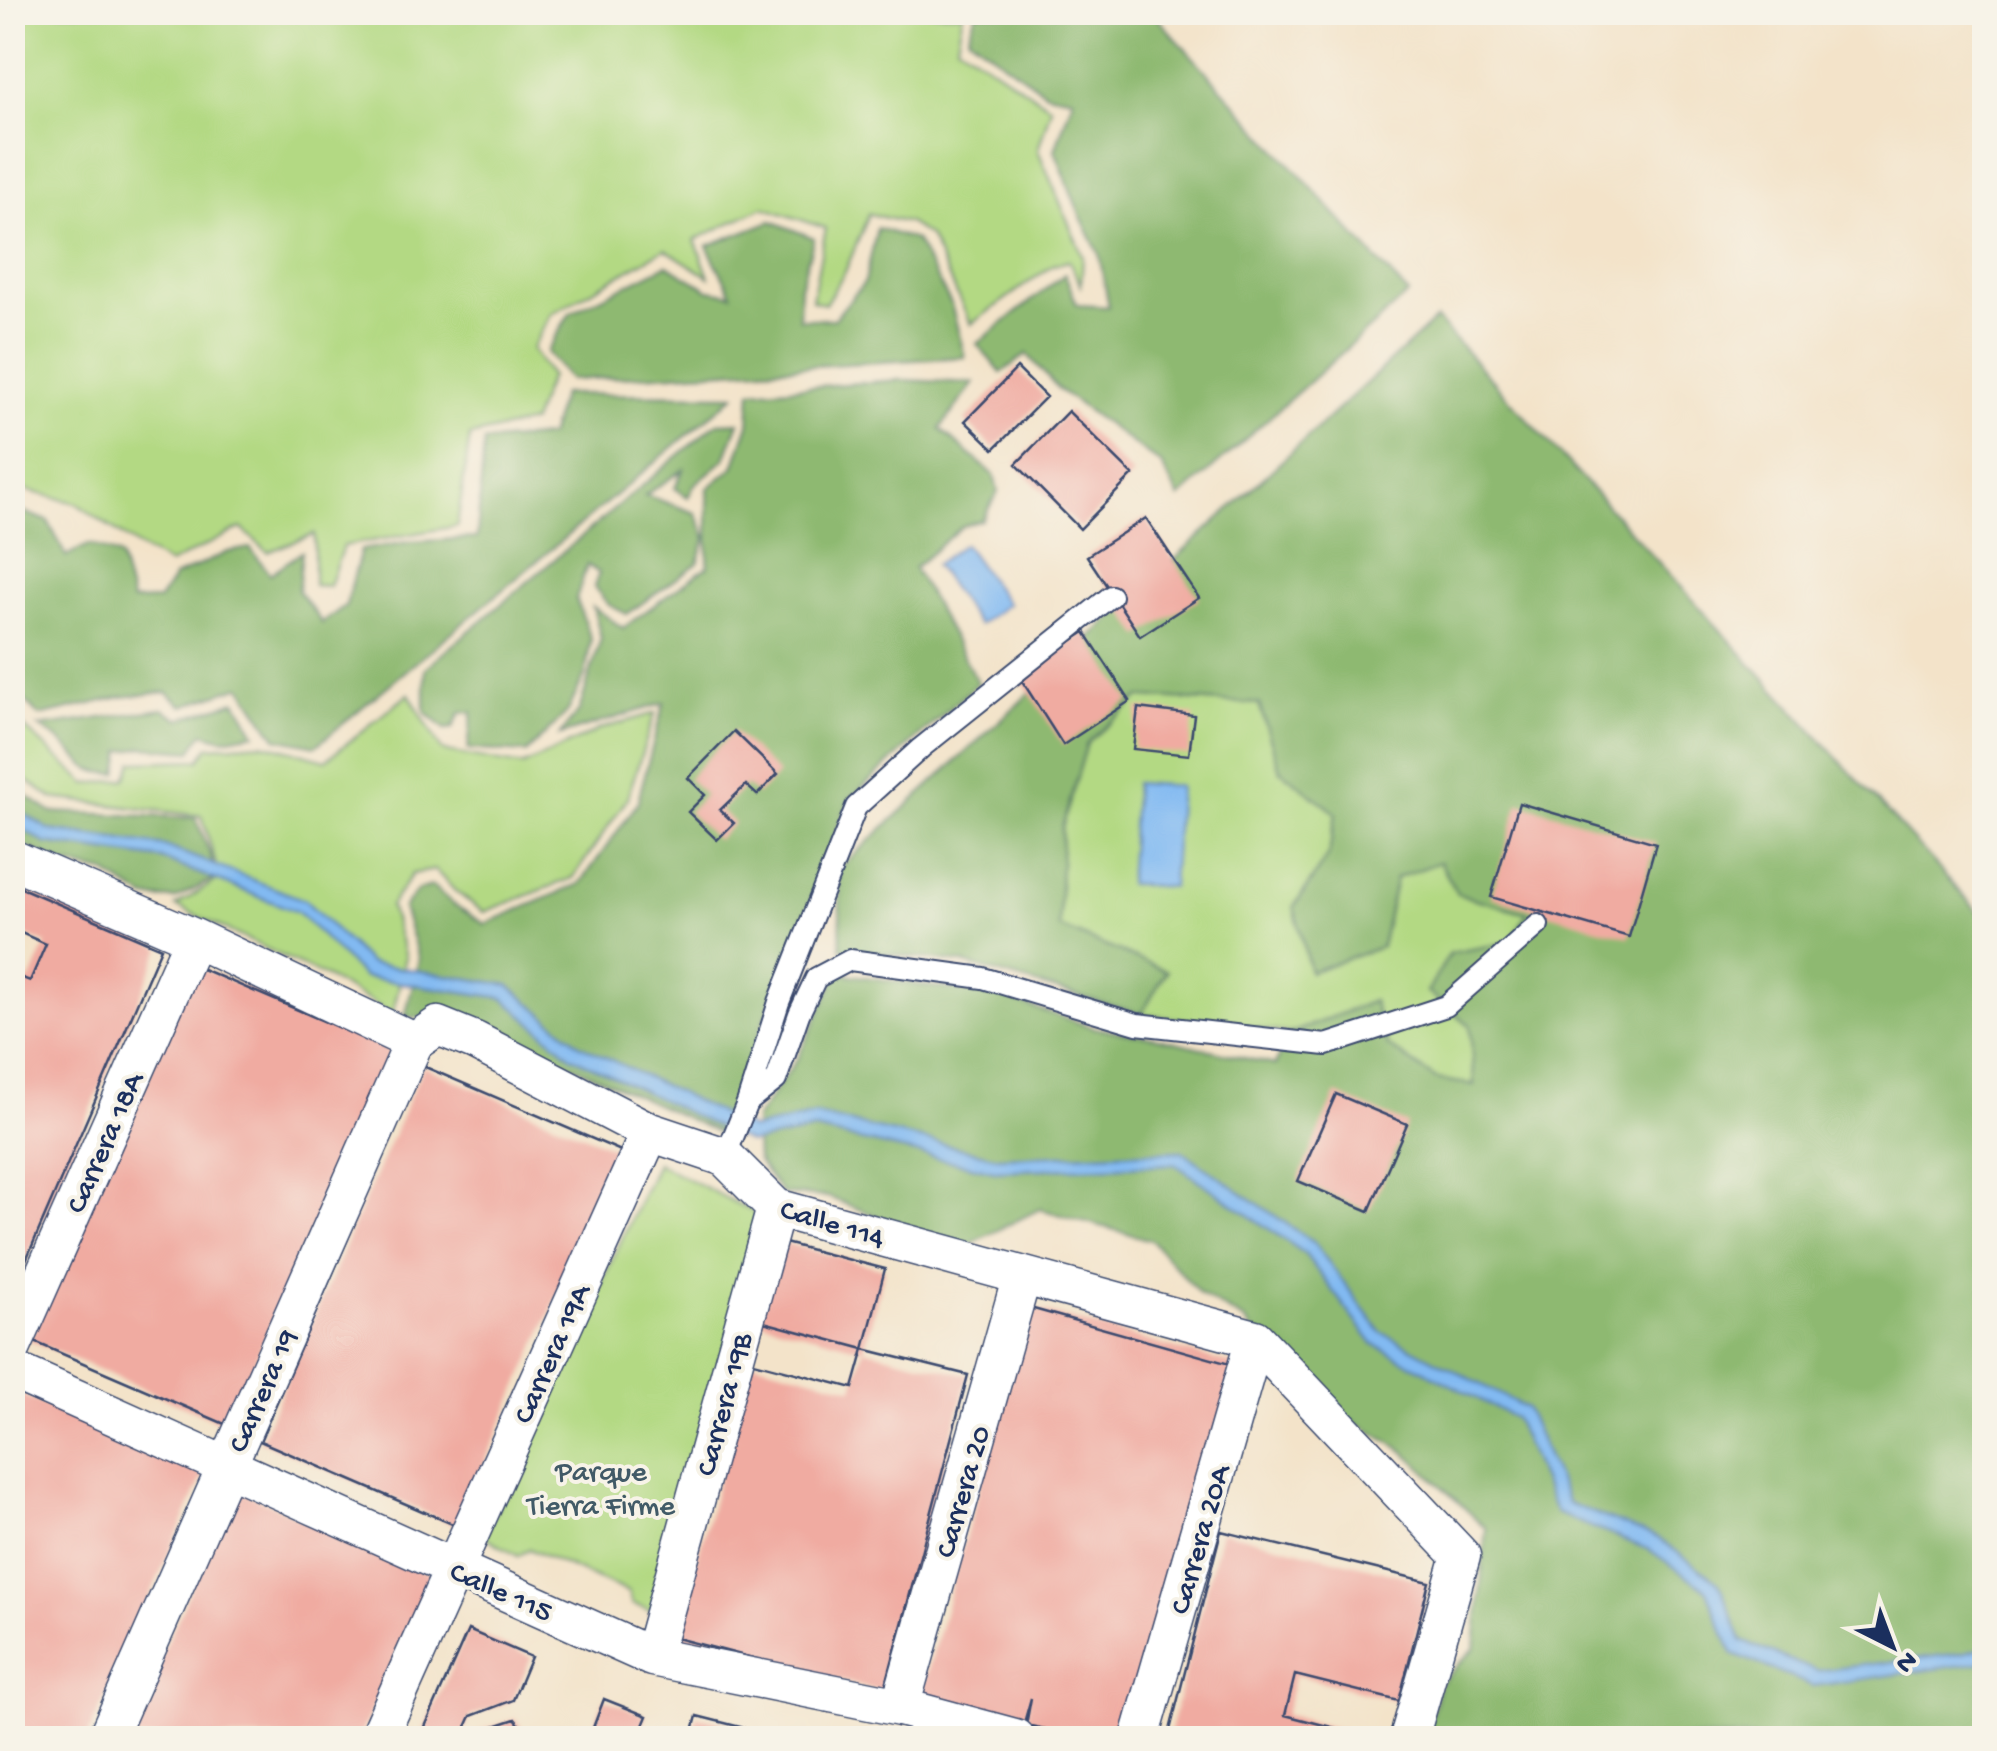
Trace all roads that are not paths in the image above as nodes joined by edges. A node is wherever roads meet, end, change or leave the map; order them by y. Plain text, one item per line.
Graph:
1 (1111, 596) dead end
2 (12, 859) edge
3 (1538, 925) dead end
4 (194, 938) junction
5 (414, 1042) junction
6 (747, 1102) junction
7 (650, 1132) junction
8 (724, 1157) junction
9 (776, 1208) junction
10 (1022, 1276) junction
11 (1255, 1339) junction
12 (12, 1347) edge
13 (12, 1370) edge
14 (227, 1466) junction
15 (454, 1568) junction
16 (652, 1657) junction
17 (900, 1707) junction
18 (107, 1738) edge
19 (378, 1738) edge
20 (1014, 1738) edge
21 (1140, 1738) edge
22 (1409, 1738) edge

1 - 6 lane
2 - 4 street
3 - 6 lane
4 - 5 street
4 - 12 street, Carrera 18A
5 - 7 street, Calle 114
5 - 14 street, Carrera 19
6 - 8 lane
7 - 8 street, Calle 114
7 - 15 street, Carrera 19A
8 - 9 street, Calle 114
9 - 10 street, Calle 114
9 - 16 street, Carrera 19B
10 - 11 street, Calle 114
10 - 17 street, Carrera 20
11 - 21 street, Carrera 20A
11 - 22 street
13 - 14 street, Calle 115
14 - 15 street, Calle 115
14 - 18 street, Carrera 19
15 - 16 street, Calle 115
15 - 19 street, Carrera 19A
16 - 17 street, Calle 115
17 - 20 street, Calle 115

